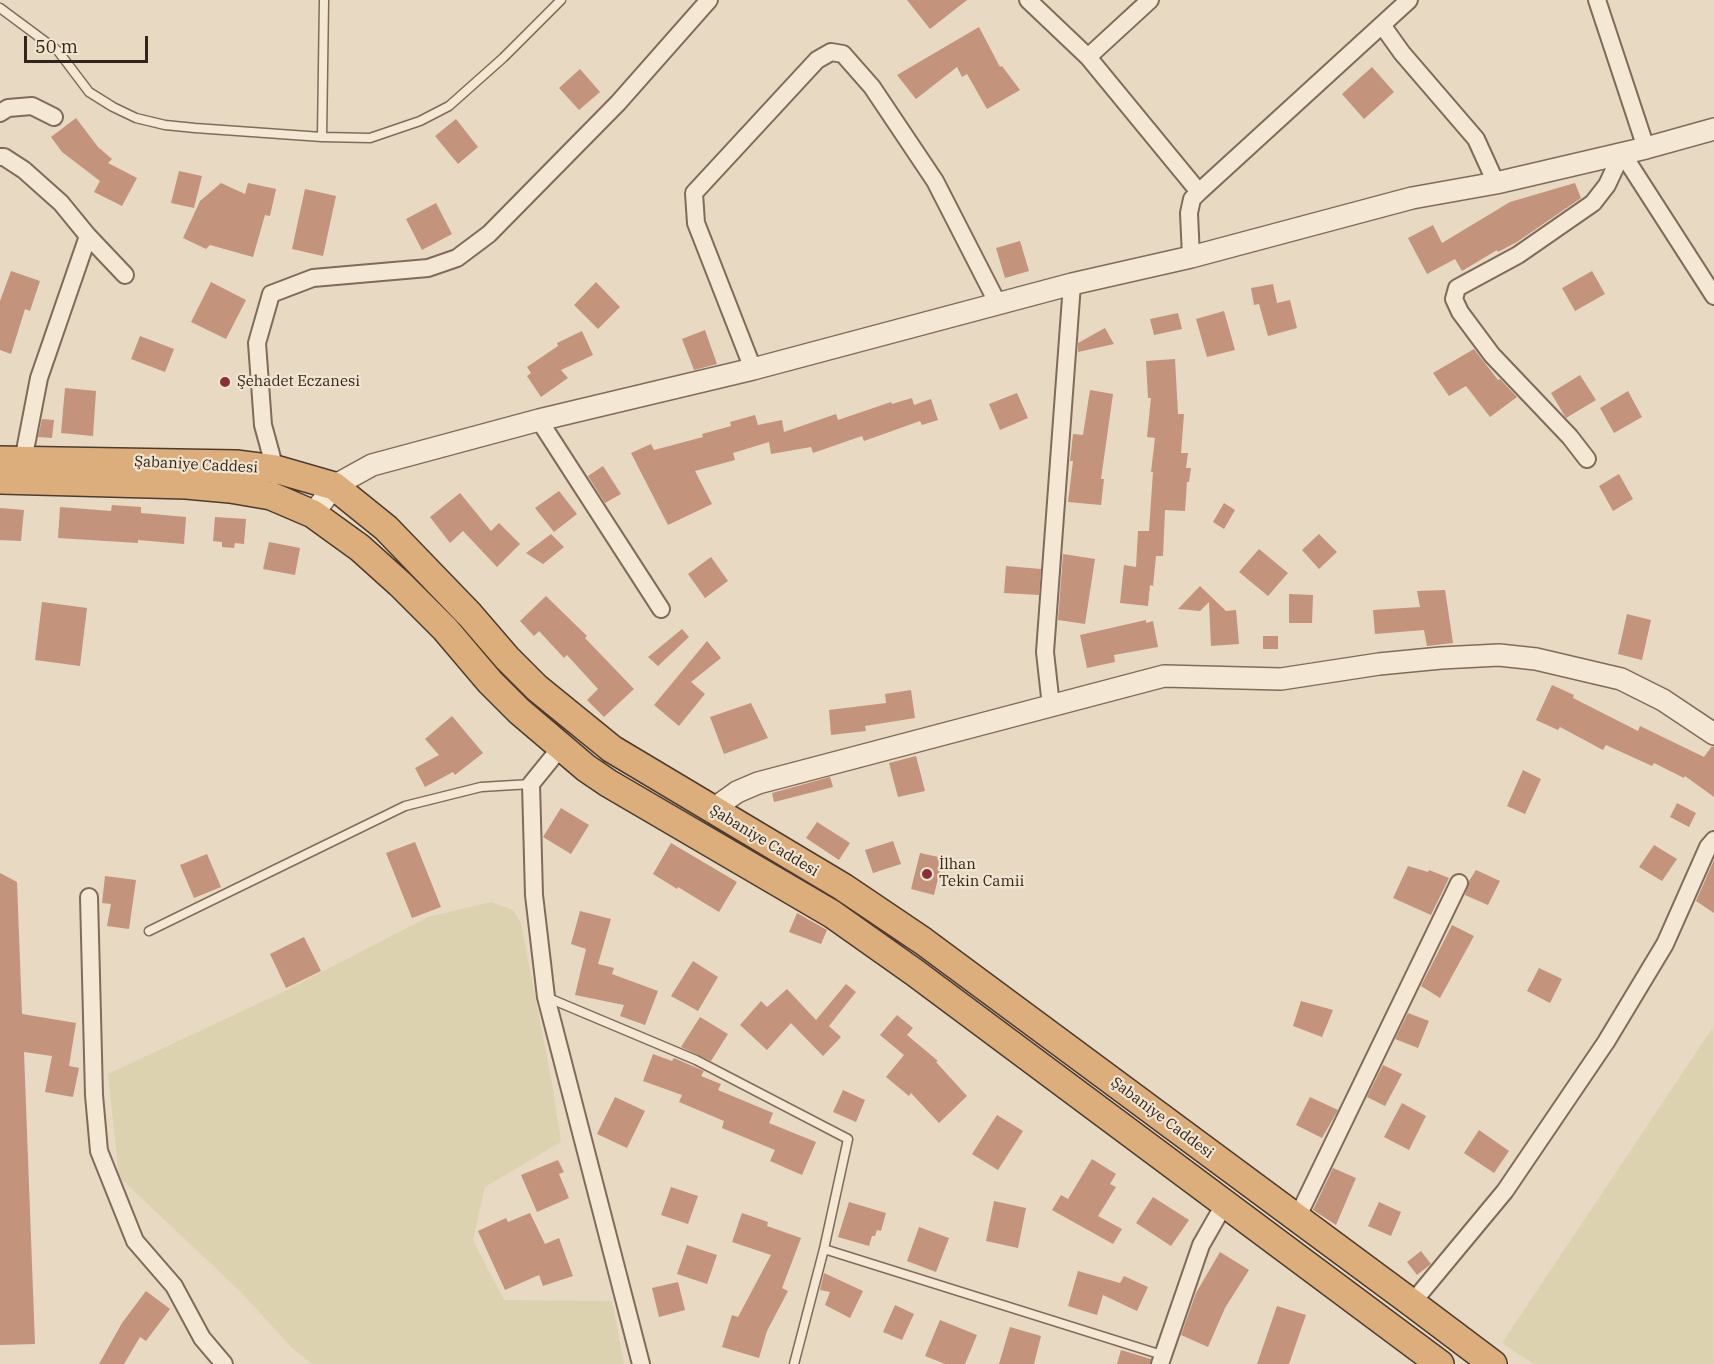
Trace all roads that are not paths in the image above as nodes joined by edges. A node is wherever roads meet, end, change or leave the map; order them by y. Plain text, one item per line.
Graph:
1 (324, 0) edge
2 (561, 0) edge
3 (709, 0) edge
4 (1028, 0) edge
5 (1150, 0) edge
6 (1409, 0) edge
7 (1597, 0) edge
8 (0, 8) edge
9 (1382, 25) junction
10 (1088, 57) junction
11 (0, 113) edge
12 (54, 117) dead end
13 (1714, 129) edge
14 (322, 137) junction
15 (1646, 148) junction
16 (1622, 153) junction
17 (0, 157) edge
18 (1496, 183) junction
19 (1198, 192) junction
20 (88, 236) junction
21 (1191, 257) junction
22 (125, 275) dead end
23 (1072, 284) junction
24 (1713, 294) edge
25 (998, 304) junction
26 (753, 369) junction
27 (539, 420) junction
28 (1587, 459) dead end
29 (12, 461) edge
30 (275, 469) junction
31 (0, 480) edge
32 (333, 486) junction
33 (271, 496) junction
34 (313, 514) junction
35 (661, 609) dead end
36 (1051, 706) junction
37 (1714, 734) edge
38 (561, 747) junction
39 (531, 784) junction
40 (712, 810) junction
41 (1714, 840) edge
42 (1459, 883) dead end
43 (89, 897) dead end
44 (149, 931) dead end
45 (546, 997) junction
46 (1226, 1203) junction
47 (1297, 1218) junction
48 (824, 1249) junction
49 (1378, 1277) junction
50 (1413, 1303) junction
51 (1359, 1304) junction
52 (1161, 1360) edge
53 (224, 1364) edge
54 (641, 1364) edge
55 (794, 1364) edge
56 (1440, 1364) edge
57 (1492, 1364) edge

1 - 14 lane
2 - 14 lane
3 - 30 street
4 - 10 street
5 - 10 street
6 - 9 street
7 - 15 street
8 - 14 lane
9 - 18 street
9 - 19 street
10 - 19 street
11 - 12 street
13 - 15 street
15 - 16 street
16 - 18 street
16 - 24 street
16 - 28 street
17 - 20 street
18 - 21 street
19 - 21 street
20 - 22 street
20 - 29 street
21 - 23 street
23 - 25 street
23 - 36 street
25 - 26 street
25 - 26 street
26 - 27 street
27 - 32 street
27 - 35 street
29 - 30 highway, Şabaniye Caddesi
30 - 32 highway, Şabaniye Caddesi
30 - 33 street
31 - 33 highway
32 - 34 street
32 - 40 highway, Şabaniye Caddesi
33 - 34 highway
34 - 38 highway
36 - 37 street
36 - 40 street
38 - 39 street
38 - 46 highway
39 - 44 lane
39 - 45 street
40 - 47 highway, Şabaniye Caddesi
41 - 50 street
42 - 47 street
43 - 53 street
45 - 48 lane
45 - 54 street
46 - 51 highway
46 - 52 street
47 - 49 highway, Şabaniye Caddesi
48 - 52 lane
48 - 55 lane
49 - 50 highway, Şabaniye Caddesi
49 - 51 highway
50 - 57 highway, Şabaniye Caddesi
51 - 56 highway

